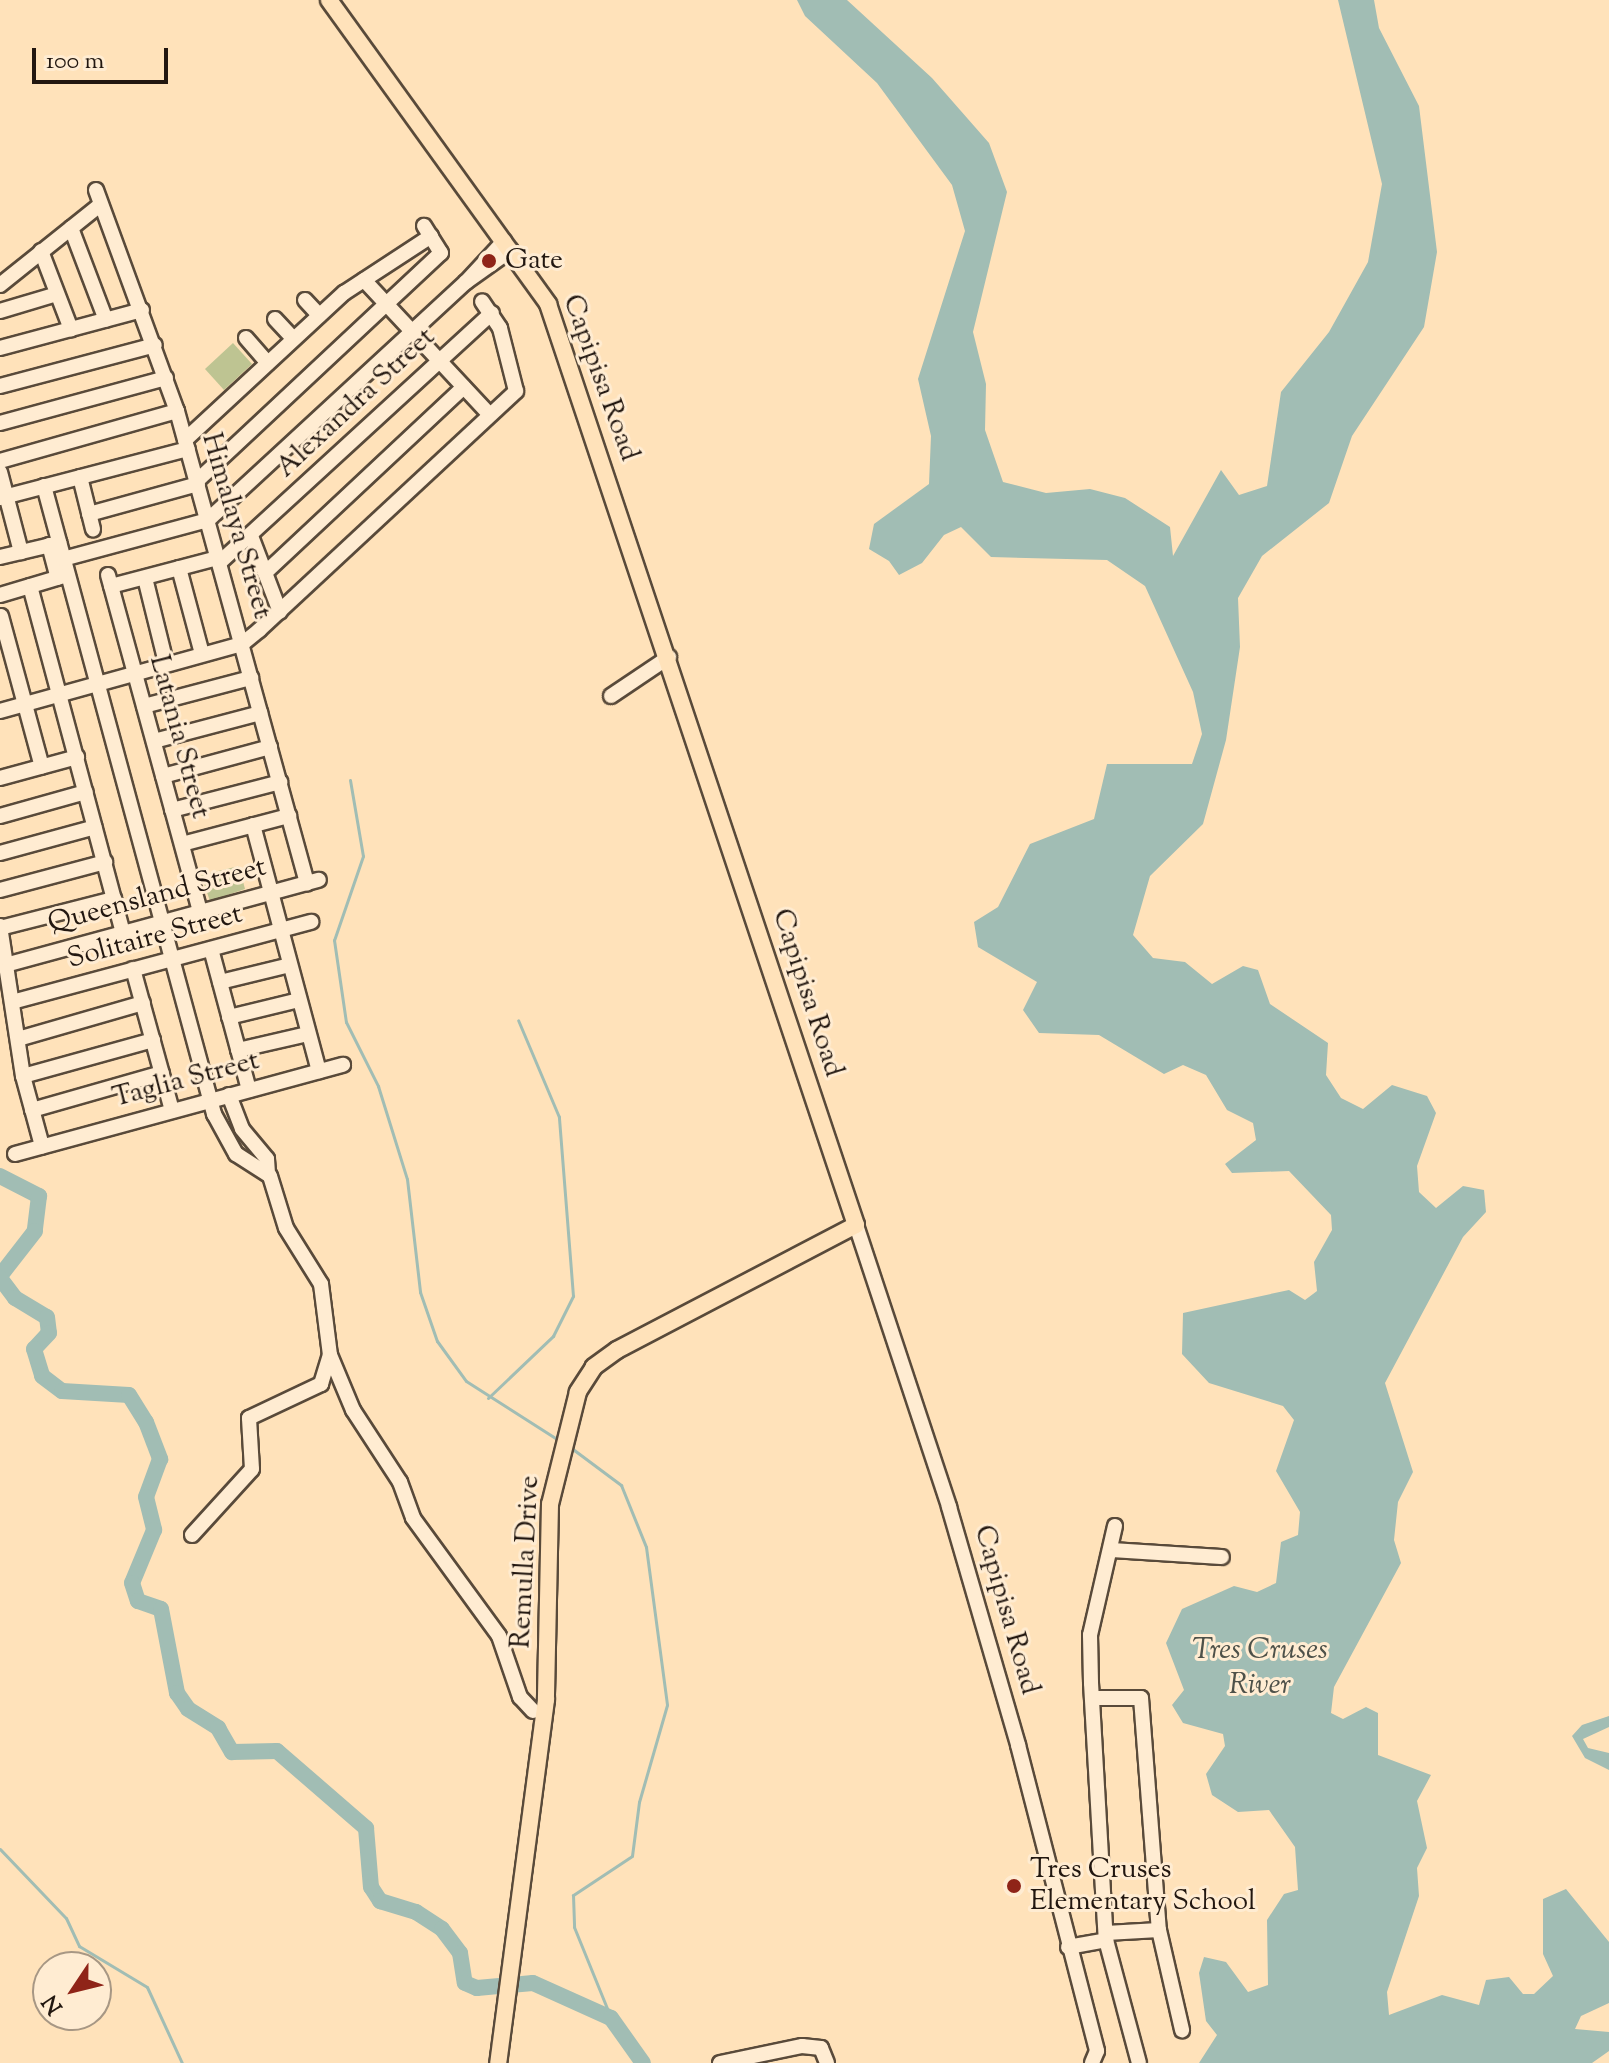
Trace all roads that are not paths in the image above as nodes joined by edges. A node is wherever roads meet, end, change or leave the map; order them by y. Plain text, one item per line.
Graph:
1 (329, 0) edge
2 (71, 228) junction
3 (508, 245) junction
4 (41, 251) junction
5 (364, 280) junction
6 (0, 285) edge
7 (57, 294) junction
8 (305, 300) dead end
9 (387, 304) junction
10 (142, 310) junction
11 (0, 311) edge
12 (319, 315) junction
13 (275, 319) dead end
14 (106, 320) junction
15 (71, 329) junction
16 (411, 330) junction
17 (246, 338) dead end
18 (293, 338) junction
19 (155, 345) junction
20 (0, 348) edge
21 (439, 361) junction
22 (268, 363) junction
23 (166, 378) junction
24 (0, 386) edge
25 (464, 387) junction
26 (177, 411) junction
27 (489, 414) junction
28 (0, 423) edge
29 (186, 444) junction
30 (0, 461) edge
31 (0, 472) edge
32 (80, 477) junction
33 (197, 483) junction
34 (44, 486) junction
35 (3, 497) edge
36 (208, 520) junction
37 (251, 536) junction
38 (54, 544) junction
39 (21, 552) junction
40 (0, 557) edge
41 (63, 559) junction
42 (218, 561) junction
43 (179, 568) junction
44 (265, 573) junction
45 (62, 576) junction
46 (145, 578) junction
47 (110, 581) joint
48 (30, 586) junction
49 (0, 595) edge
50 (280, 612) junction
51 (1, 616) edge
52 (2, 632) edge
53 (242, 644) junction
54 (202, 654) junction
55 (669, 657) junction
56 (166, 663) junction
57 (134, 671) junction
58 (251, 678) junction
59 (96, 681) junction
60 (59, 691) junction
61 (611, 696) dead end
62 (24, 701) junction
63 (144, 706) junction
64 (0, 711) edge
65 (260, 713) junction
66 (154, 741) junction
67 (270, 747) junction
68 (77, 757) junction
69 (42, 767) junction
70 (163, 776) junction
71 (0, 778) edge
72 (280, 782) junction
73 (86, 792) junction
74 (172, 810) junction
75 (0, 816) edge
76 (289, 816) junction
77 (253, 825) junction
78 (95, 827) junction
79 (182, 844) junction
80 (0, 853) edge
81 (105, 862) junction
82 (313, 881) joint
83 (0, 890) edge
84 (270, 893) junction
85 (114, 899) junction
86 (200, 912) junction
87 (163, 922) junction
88 (311, 922) dead end
89 (0, 927) edge
90 (280, 930) junction
91 (123, 933) junction
92 (211, 949) junction
93 (173, 959) junction
94 (9, 964) junction
95 (290, 965) junction
96 (133, 969) junction
97 (220, 982) junction
98 (299, 1000) junction
99 (12, 1002) junction
100 (143, 1003) junction
101 (229, 1017) junction
102 (308, 1034) junction
103 (18, 1039) junction
104 (153, 1040) junction
105 (238, 1050) junction
106 (162, 1073) junction
107 (23, 1076) junction
108 (249, 1090) junction
109 (229, 1095) junction
110 (210, 1101) junction
111 (32, 1110) junction
112 (172, 1111) junction
113 (42, 1146) junction
114 (15, 1154) dead end
115 (268, 1173) junction
116 (856, 1225) junction
117 (330, 1355) junction
118 (1115, 1526) dead end
119 (192, 1535) dead end
120 (1111, 1550) junction
121 (1222, 1557) dead end
122 (1092, 1698) junction
123 (533, 1711) dead end
124 (1159, 1930) junction
125 (1106, 1937) junction
126 (1068, 1947) junction
127 (1182, 2030) dead end
128 (1097, 2059) edge
129 (498, 2063) edge
130 (720, 2063) edge
131 (827, 2063) edge
132 (1139, 2063) edge

1 - 3 main road, Capipisa Road
2 - 4 street
2 - 10 street, Himalaya Street
2 - 14 street
3 - 16 street
3 - 55 main road, Capipisa Road
4 - 6 street
4 - 7 street
5 - 9 street
5 - 9 street
5 - 12 street
7 - 11 street
7 - 15 street
8 - 12 street
9 - 16 street
9 - 33 street
10 - 14 street
10 - 19 street, Himalaya Street
12 - 18 street
13 - 18 street
14 - 15 street
15 - 20 street
16 - 21 street
16 - 36 street
17 - 22 street
18 - 22 street
19 - 23 street, Himalaya Street
19 - 24 street
21 - 25 street
21 - 27 street, Alexandra Street
21 - 37 street, Alexandra Street
22 - 29 street
23 - 26 street, Himalaya Street
23 - 28 street
25 - 27 street
25 - 44 street
26 - 29 street, Himalaya Street
26 - 30 street
27 - 50 street
29 - 32 street
29 - 33 street, Himalaya Street
31 - 35 street
32 - 33 street
32 - 34 street
33 - 36 street, Himalaya Street
34 - 35 street
34 - 38 street
35 - 39 street
36 - 41 street
36 - 42 street, Himalaya Street
37 - 42 street, Alexandra Street
37 - 44 street
38 - 39 street
38 - 41 street
38 - 45 street
39 - 40 street
41 - 45 street
42 - 43 street, Alexandra Street
42 - 53 street, Himalaya Street
43 - 46 street, Alexandra Street
43 - 54 street
44 - 50 street
45 - 48 street
45 - 59 street
46 - 47 street, Alexandra Street
46 - 56 street
47 - 57 street, Latania Street
48 - 49 street
48 - 60 street
50 - 53 street
51 - 52 street
52 - 62 street
53 - 54 street
53 - 58 street, Himalaya Street
54 - 56 street
55 - 61 street
55 - 116 main road, Capipisa Road
56 - 57 street
57 - 59 street
57 - 63 street, Latania Street
58 - 63 street
58 - 65 street, Himalaya Street
59 - 60 street
59 - 87 street
60 - 62 street
60 - 68 street
62 - 64 street
62 - 69 street
63 - 66 street, Latania Street
65 - 66 street
65 - 67 street, Himalaya Street
66 - 70 street, Latania Street
67 - 70 street
67 - 72 street, Himalaya Street
68 - 69 street
68 - 73 street
69 - 71 street
70 - 74 street, Latania Street
72 - 74 street
72 - 76 street, Himalaya Street
73 - 75 street
73 - 78 street
74 - 79 street, Latania Street
76 - 77 street
76 - 82 street, Himalaya Street
77 - 79 street
77 - 84 street
78 - 80 street
78 - 81 street
79 - 86 street, Latania Street
81 - 83 street
81 - 85 street
82 - 84 street, Queensland Street
84 - 86 street, Queensland Street
84 - 90 street
85 - 89 street
85 - 91 street
86 - 87 street, Queensland Street
87 - 91 street, Queensland Street
87 - 93 street
88 - 90 street, Solitaire Street
89 - 94 street
90 - 92 street, Solitaire Street
90 - 95 street
91 - 94 street, Queensland Street
92 - 93 street, Solitaire Street
92 - 97 street
93 - 96 street, Solitaire Street
93 - 110 street
94 - 99 street
95 - 97 street
95 - 98 street
96 - 99 street, Solitaire Street
96 - 100 street
97 - 101 street
98 - 101 street
98 - 102 street
99 - 103 street
100 - 103 street
100 - 104 street
101 - 105 street
102 - 105 street
102 - 108 street, Taglia Street
103 - 107 street
104 - 106 street
104 - 107 street
105 - 108 street
106 - 111 street
106 - 112 street
107 - 111 street
108 - 109 street, Taglia Street
109 - 110 street, Taglia Street
109 - 115 street
110 - 112 street, Taglia Street
110 - 115 street
111 - 113 street
112 - 113 street, Taglia Street
113 - 114 street, Taglia Street
115 - 117 street
116 - 126 street, Capipisa Road
116 - 129 main road, Remulla Drive
117 - 119 street
117 - 123 street
118 - 120 street
120 - 121 street
120 - 122 street
122 - 124 street
122 - 125 street
124 - 125 street
124 - 127 street
125 - 126 street
125 - 132 street
126 - 128 street, Capipisa Road
130 - 131 street

